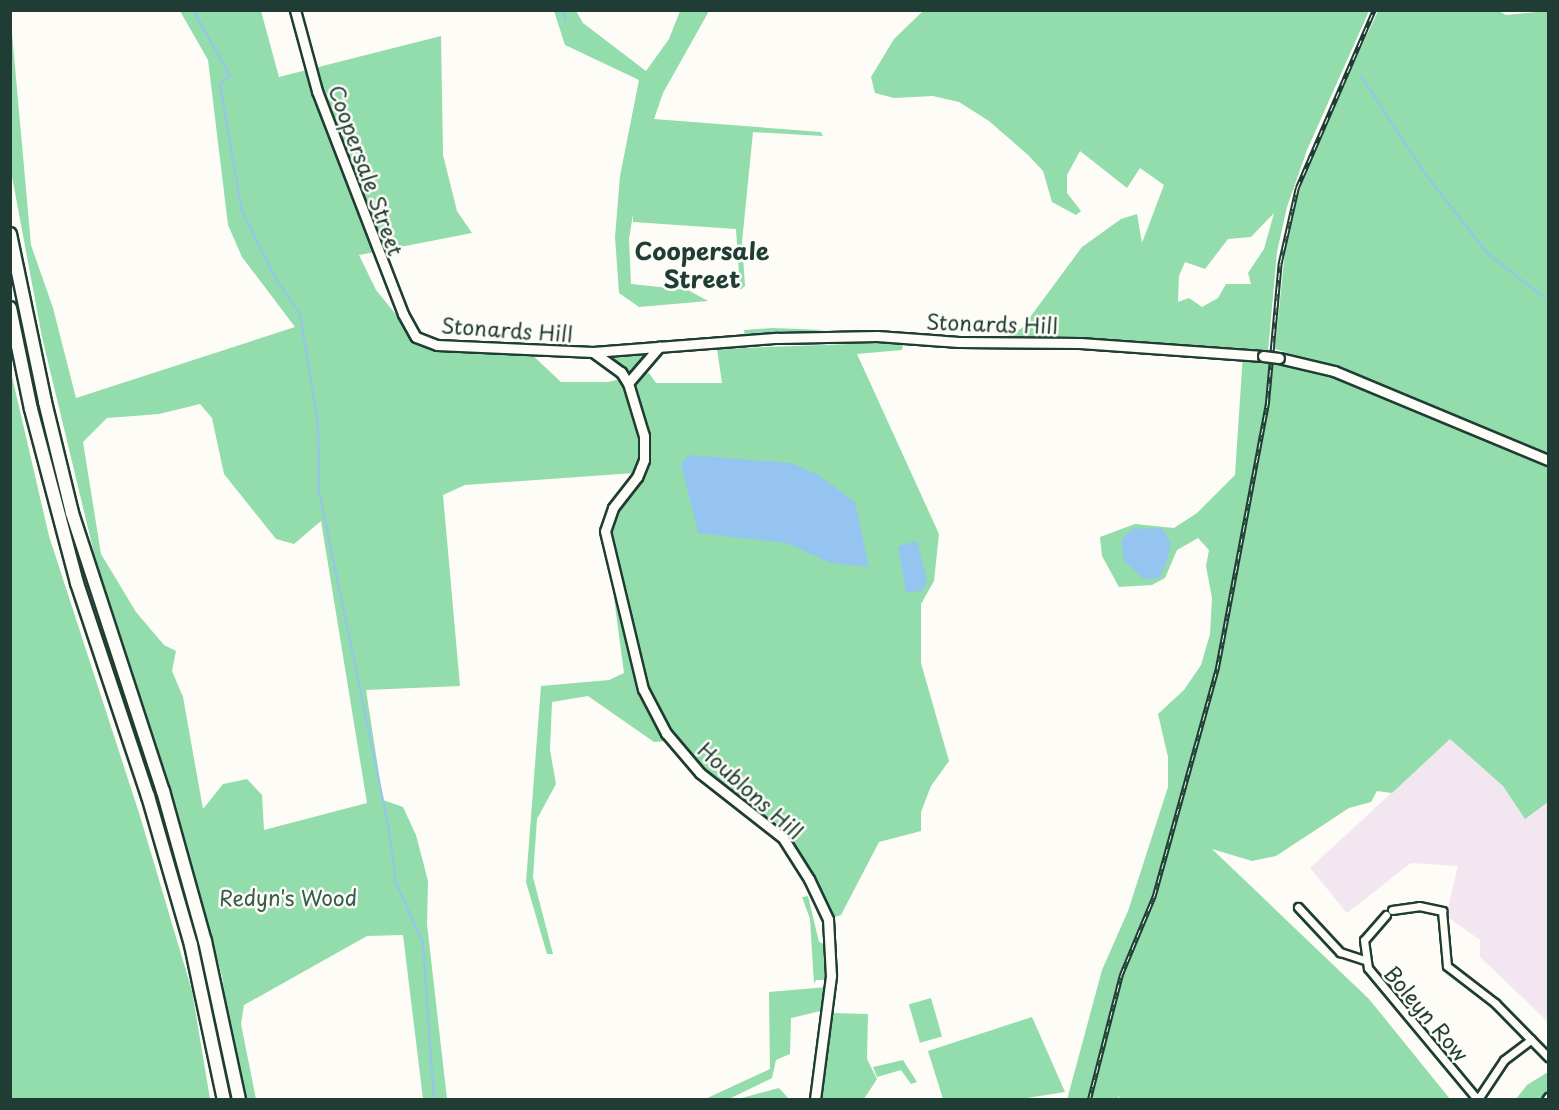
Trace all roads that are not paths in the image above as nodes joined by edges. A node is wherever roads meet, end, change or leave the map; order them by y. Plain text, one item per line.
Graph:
1 (295, 10) edge
2 (10, 234) edge
3 (10, 308) edge
4 (416, 337) joint
5 (659, 347) junction
6 (593, 352) junction
7 (628, 383) junction
8 (1548, 460) edge
9 (1298, 907) dead end
10 (1364, 960) junction
11 (1532, 1040) junction
12 (1548, 1057) edge
13 (1478, 1099) edge
14 (224, 1100) edge
15 (239, 1100) edge
16 (815, 1100) edge

1 - 4 street, Coopersale Street
2 - 15 highway
3 - 14 highway
4 - 6 street, Stonards Hill
5 - 6 street, Stonards Hill
5 - 7 street
5 - 8 street, Stonards Hill, bridge
6 - 7 street, Houblons Hill
7 - 16 street, Houblons Hill
9 - 10 street
10 - 11 street, Boleyn Row
10 - 13 street, Boleyn Row
11 - 12 street
11 - 13 street

